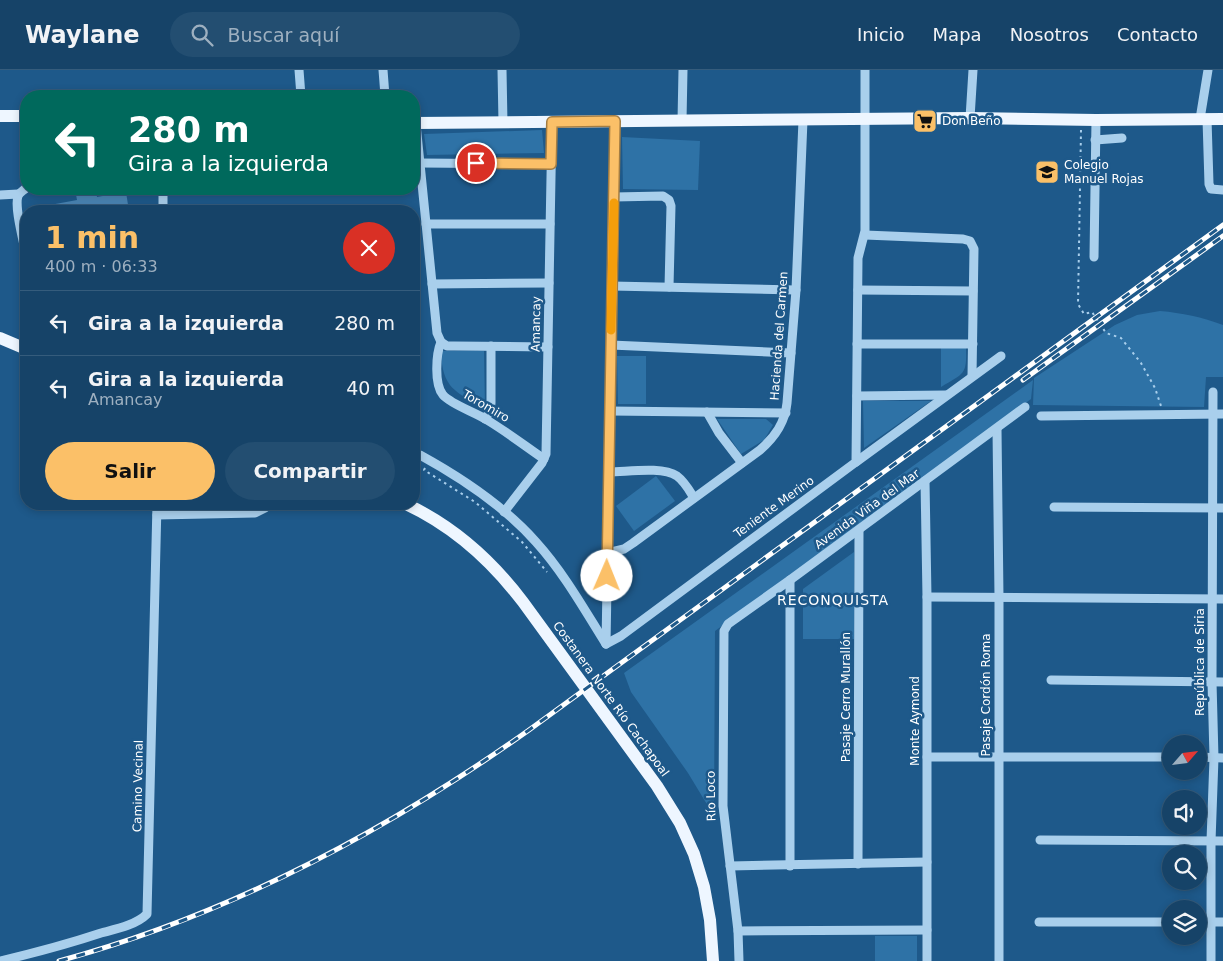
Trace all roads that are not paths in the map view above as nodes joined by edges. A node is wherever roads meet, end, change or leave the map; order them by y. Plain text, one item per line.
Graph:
1 (300, 70) edge
2 (383, 70) edge
3 (502, 70) edge
4 (683, 70) edge
5 (865, 70) edge
6 (973, 70) edge
7 (1208, 70) edge
8 (301, 90) edge
9 (384, 90) edge
10 (0, 116) edge
11 (20, 116) edge
12 (970, 118) junction
13 (865, 119) junction
14 (1204, 119) junction
15 (1223, 119) edge
16 (803, 120) junction
17 (1096, 120) junction
18 (615, 121) junction
19 (682, 121) junction
20 (552, 122) junction
21 (503, 123) junction
22 (420, 124) edge
23 (1122, 138) dead end
24 (1095, 140) junction
25 (420, 163) joint
26 (551, 164) junction
27 (1223, 190) edge
28 (20, 191) edge
29 (0, 195) edge
30 (21, 195) edge
31 (614, 198) junction
32 (20, 224) edge
33 (426, 224) junction
34 (550, 224) junction
35 (865, 235) junction
36 (1094, 257) dead end
37 (549, 283) junction
38 (432, 284) junction
39 (612, 286) junction
40 (668, 287) junction
41 (796, 290) junction
42 (858, 290) junction
43 (973, 291) junction
44 (0, 338) edge
45 (441, 342) junction
46 (857, 344) junction
47 (973, 344) junction
48 (611, 345) junction
49 (20, 346) edge
50 (491, 346) junction
51 (548, 347) junction
52 (791, 353) junction
53 (1000, 356) dead end
54 (972, 376) junction
55 (1213, 392) dead end
56 (946, 395) junction
57 (857, 396) junction
58 (1025, 408) dead end
59 (610, 411) junction
60 (707, 412) junction
61 (786, 413) junction
62 (1213, 414) junction
63 (1223, 414) edge
64 (1041, 416) dead end
65 (485, 419) junction
66 (996, 429) junction
67 (424, 457) road end
68 (544, 459) junction
69 (856, 462) junction
70 (742, 463) junction
71 (609, 472) junction
72 (925, 481) junction
73 (694, 498) junction
74 (1054, 507) dead end
75 (1212, 508) junction
76 (1223, 508) edge
77 (157, 510) edge
78 (261, 510) edge
79 (416, 510) edge
80 (504, 512) junction
81 (157, 515) junction
82 (859, 530) junction
83 (607, 553) junction
84 (790, 580) junction
85 (927, 597) junction
86 (999, 597) junction
87 (1212, 599) junction
88 (1223, 599) edge
89 (724, 630) joint
90 (606, 644) junction
91 (1051, 680) dead end
92 (1212, 682) junction
93 (1223, 682) edge
94 (999, 756) junction
95 (927, 757) junction
96 (1162, 757) edge
97 (1218, 758) edge
98 (1040, 840) dead end
99 (1211, 841) junction
100 (1223, 842) edge
101 (927, 862) junction
102 (858, 864) junction
103 (730, 866) junction
104 (790, 866) junction
105 (1039, 922) dead end
106 (1162, 922) edge
107 (1207, 922) edge
108 (1211, 922) junction
109 (1223, 922) edge
110 (927, 930) junction
111 (738, 931) junction
112 (0, 961) edge
113 (713, 961) edge
114 (739, 961) edge
115 (927, 961) edge
116 (999, 961) edge
117 (1211, 961) edge

1 - 8 street
2 - 9 street
3 - 21 street
4 - 19 street
5 - 13 street
6 - 12 street
7 - 14 street
10 - 11 main road
12 - 13 main road
12 - 17 main road
13 - 16 main road
13 - 35 street
14 - 15 main road
14 - 17 main road
14 - 27 street
16 - 19 main road
16 - 41 street, Hacienda del Carmen
17 - 24 street
18 - 19 main road
18 - 20 main road
18 - 31 street
20 - 21 main road
20 - 26 street, Amancay
21 - 22 main road
23 - 24 street
24 - 36 street
25 - 26 street
25 - 33 street, Toromiro
26 - 34 street, Amancay
28 - 29 street
30 - 32 street
31 - 39 street
31 - 40 street
33 - 34 street
33 - 38 street, Toromiro
34 - 37 street, Amancay
35 - 42 street
35 - 43 street
37 - 38 street
37 - 51 street, Amancay
38 - 45 street, Toromiro
39 - 40 street
39 - 48 street
40 - 41 street
41 - 52 street, Hacienda del Carmen
42 - 43 street
42 - 46 street
43 - 47 street
44 - 49 main road
45 - 50 street
45 - 65 street, Toromiro
46 - 47 street
46 - 57 street
47 - 54 street
48 - 52 street
48 - 59 street
50 - 51 street
50 - 65 street
51 - 68 street, Amancay
52 - 61 street, Hacienda del Carmen
53 - 54 street, Teniente Merino
54 - 56 street, Teniente Merino
55 - 62 street, República de Siria
56 - 57 street
56 - 69 street, Teniente Merino
57 - 69 street
58 - 66 street, Avenida Viña del Mar
59 - 60 street
59 - 71 street
60 - 61 street
60 - 70 street
61 - 70 street, Hacienda del Carmen
62 - 63 street
62 - 64 street
62 - 75 street, República de Siria
65 - 68 street, Toromiro
66 - 72 street, Avenida Viña del Mar
66 - 86 street, Pasaje Cordón Roma
67 - 80 street
68 - 80 street
69 - 90 street, Teniente Merino
70 - 73 street, Hacienda del Carmen
71 - 73 street
71 - 83 street
72 - 82 street, Avenida Viña del Mar
72 - 85 street, Monte Aymond
73 - 83 street, Hacienda del Carmen
74 - 75 street
75 - 76 street
75 - 87 street, República de Siria
77 - 81 street, Camino Vecinal
78 - 81 street
79 - 113 main road, Costanera Norte Río Cachapoal
80 - 90 street
81 - 112 street, Camino Vecinal
82 - 84 street, Avenida Viña del Mar
82 - 102 street, Pasaje Cerro Murallón
83 - 90 street
84 - 89 street, Avenida Viña del Mar
84 - 104 street
85 - 86 street
85 - 95 street, Monte Aymond
86 - 87 street
86 - 94 street, Pasaje Cordón Roma
87 - 88 street
87 - 92 street, República de Siria
89 - 103 street, Río Loco
91 - 92 street
92 - 93 street
92 - 97 street, República de Siria
94 - 95 street
94 - 96 street
94 - 116 street, Pasaje Cordón Roma
95 - 101 street, Monte Aymond
97 - 99 street, República de Siria
98 - 99 street
99 - 100 street
99 - 108 street, República de Siria
101 - 102 street
101 - 110 street, Monte Aymond
102 - 104 street
103 - 104 street
103 - 111 street, Río Loco
105 - 106 street
107 - 108 street
108 - 109 street
108 - 117 street, República de Siria
110 - 111 street
110 - 115 street, Monte Aymond
111 - 114 street, Río Loco

